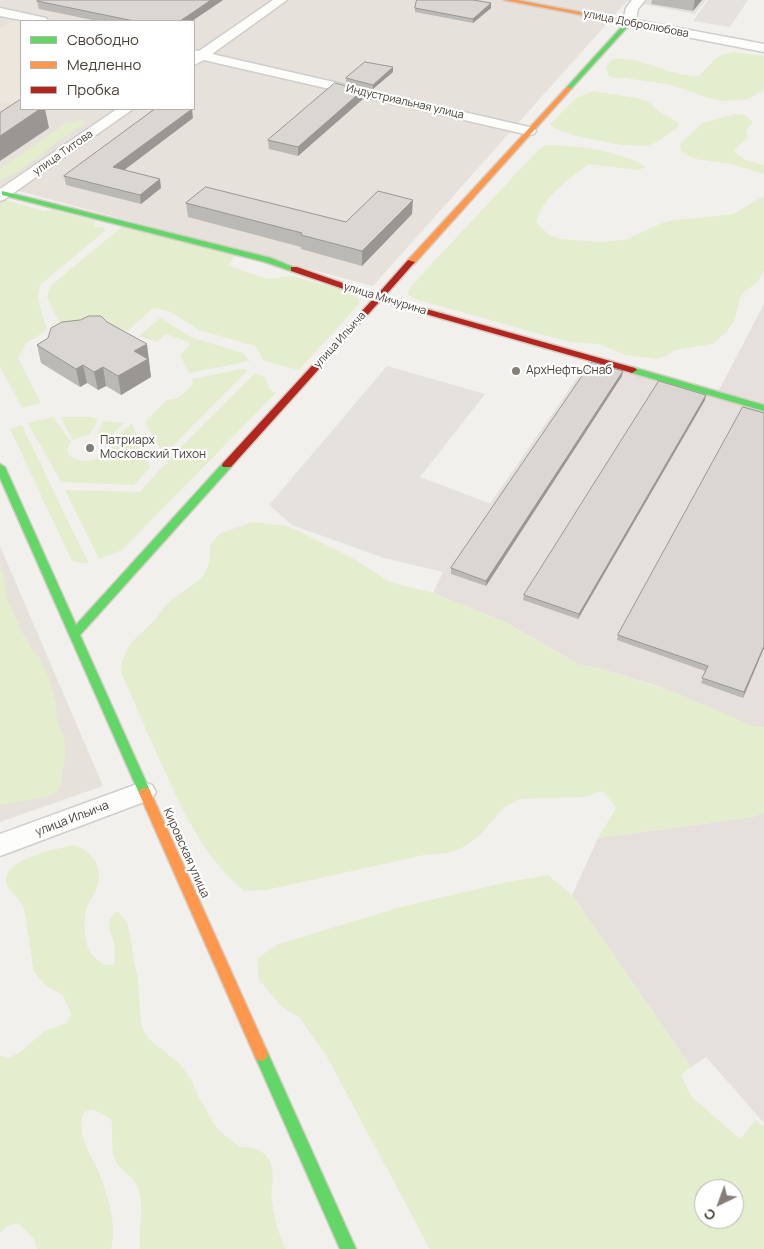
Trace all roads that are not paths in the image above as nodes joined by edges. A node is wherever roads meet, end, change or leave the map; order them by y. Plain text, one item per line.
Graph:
1 (281, 0) edge
2 (507, 0) edge
3 (639, 0) edge
4 (0, 12) edge
5 (37, 20) edge
6 (628, 22) junction
7 (764, 48) edge
8 (196, 57) edge
9 (125, 110) edge
10 (529, 131) junction
11 (3, 195) edge
12 (378, 298) junction
13 (764, 408) edge
14 (0, 467) edge
15 (75, 634) junction
16 (143, 792) junction
17 (0, 845) edge
18 (348, 1249) edge

1 - 8 street
2 - 6 street, улица Добролюбова
3 - 6 street, улица Ильича
4 - 5 street
6 - 7 street, улица Добролюбова
6 - 10 street, улица Ильича
8 - 10 street, Индустриальная улица
9 - 11 street, улица Титова
10 - 12 street, улица Ильича
11 - 12 street, улица Мичурина
12 - 13 street, улица Мичурина
12 - 15 street, улица Ильича
14 - 15 street, Кировская улица
15 - 16 street, Кировская улица
16 - 17 street, улица Ильича
16 - 18 street, Кировская улица

